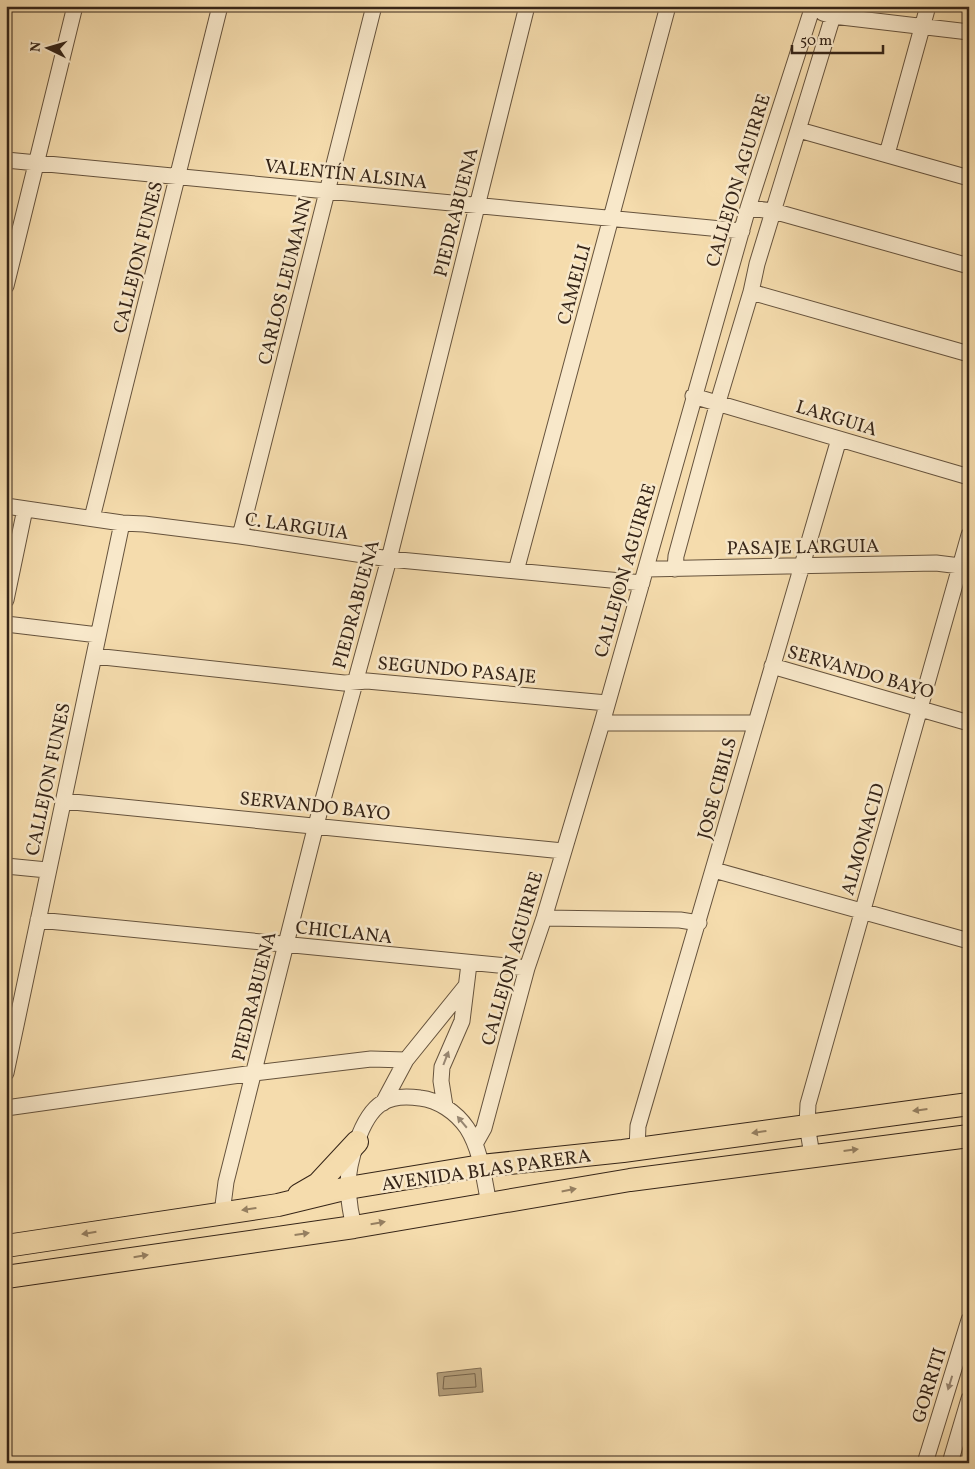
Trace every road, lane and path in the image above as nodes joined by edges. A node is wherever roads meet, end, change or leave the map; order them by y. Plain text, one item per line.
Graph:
1 (76, 6) edge
2 (220, 6) edge
3 (374, 6) edge
4 (527, 6) edge
5 (668, 6) edge
6 (928, 6) edge
7 (813, 8) edge
8 (834, 11) edge
9 (923, 26) junction
10 (969, 32) edge
11 (799, 130) junction
12 (888, 154) junction
13 (6, 160) edge
14 (37, 163) junction
15 (178, 176) junction
16 (969, 178) edge
17 (327, 190) junction
18 (477, 206) junction
19 (748, 208) junction
20 (773, 211) junction
21 (611, 220) junction
22 (742, 231) junction
23 (969, 266) edge
24 (6, 286) edge
25 (752, 292) junction
26 (969, 354) edge
27 (693, 396) junction
28 (718, 402) junction
29 (839, 438) junction
30 (676, 459) junction
31 (701, 465) junction
32 (969, 476) edge
33 (6, 506) edge
34 (25, 509) junction
35 (92, 518) junction
36 (122, 523) junction
37 (969, 535) edge
38 (240, 536) junction
39 (388, 559) junction
40 (802, 565) junction
41 (960, 566) junction
42 (675, 569) junction
43 (516, 572) junction
44 (644, 576) junction
45 (6, 600) edge
46 (6, 624) edge
47 (98, 635) junction
48 (94, 656) junction
49 (772, 666) junction
50 (354, 682) junction
51 (607, 703) junction
52 (921, 710) junction
53 (602, 723) junction
54 (754, 723) junction
55 (969, 723) edge
56 (63, 800) junction
57 (316, 825) junction
58 (563, 851) junction
59 (6, 866) edge
60 (48, 870) junction
61 (714, 870) junction
62 (862, 910) junction
63 (544, 918) junction
64 (38, 920) junction
65 (699, 923) junction
66 (969, 941) edge
67 (287, 945) junction
68 (469, 964) junction
69 (526, 968) junction
70 (465, 987) junction
71 (406, 1060) junction
72 (6, 1073) edge
73 (254, 1073) junction
74 (383, 1103) junction
75 (969, 1104) edge
76 (444, 1106) junction
77 (6, 1108) edge
78 (807, 1125) junction
79 (969, 1136) edge
80 (357, 1142) junction
81 (475, 1144) junction
82 (636, 1149) junction
83 (812, 1155) junction
84 (481, 1166) junction
85 (348, 1188) junction
86 (489, 1204) junction
87 (278, 1205) junction
88 (222, 1213) junction
89 (354, 1228) junction
90 (6, 1246) edge
91 (6, 1276) edge
92 (969, 1320) edge
93 (965, 1347) edge
94 (969, 1399) edge
95 (925, 1463) edge
96 (950, 1463) edge

1 - 14 street
2 - 15 street, CALLEJON FUNES
3 - 17 street, CARLOS LEUMANN
4 - 18 street, PIEDRABUENA
5 - 21 street, CAMELLI
6 - 9 street
7 - 8 street
7 - 19 street, CALLEJON AGUIRRE
8 - 9 street
8 - 11 street
9 - 10 street
9 - 12 street
11 - 12 street
11 - 20 street
12 - 16 street
13 - 14 street, VALENTÍN ALSINA
14 - 15 street, VALENTÍN ALSINA
14 - 24 street
15 - 17 street, VALENTÍN ALSINA
15 - 35 street, CALLEJON FUNES
17 - 18 street, VALENTÍN ALSINA
17 - 38 street, CARLOS LEUMANN
18 - 21 street, VALENTÍN ALSINA
18 - 39 street, PIEDRABUENA
19 - 20 street
19 - 22 street, CALLEJON AGUIRRE
20 - 23 street
20 - 25 street
21 - 22 street, VALENTÍN ALSINA
21 - 43 street, CAMELLI
22 - 27 street, CALLEJON AGUIRRE
25 - 26 street
25 - 28 street
27 - 28 street, LARGUIA
27 - 30 street, CALLEJON AGUIRRE
28 - 29 street, LARGUIA
28 - 31 street
29 - 32 street, LARGUIA
29 - 40 street, JOSE CIBILS
30 - 31 street
30 - 44 street, CALLEJON AGUIRRE
31 - 42 street
33 - 34 street, C. LARGUIA
34 - 35 street, C. LARGUIA
34 - 45 street
35 - 36 street, C. LARGUIA
36 - 38 street, C. LARGUIA
36 - 47 street, CALLEJON FUNES
37 - 41 street, ALMONACID
38 - 39 street, C. LARGUIA
39 - 43 street, C. LARGUIA
39 - 50 street, PIEDRABUENA
40 - 41 street, PASAJE LARGUIA
40 - 42 street, PASAJE LARGUIA
40 - 49 street, JOSE CIBILS
41 - 52 street, ALMONACID
42 - 44 street, PASAJE LARGUIA
43 - 44 street, C. LARGUIA
44 - 51 street, CALLEJON AGUIRRE
46 - 47 street
47 - 48 street, CALLEJON FUNES
48 - 50 street, SEGUNDO PASAJE
48 - 56 street, CALLEJON FUNES
49 - 52 street, SERVANDO BAYO
49 - 54 street, JOSE CIBILS
50 - 51 street, SEGUNDO PASAJE
50 - 57 street, PIEDRABUENA
51 - 53 street, CALLEJON AGUIRRE
52 - 55 street, SERVANDO BAYO
52 - 62 street, ALMONACID
53 - 54 street
53 - 58 street, CALLEJON AGUIRRE
54 - 61 street, JOSE CIBILS
56 - 57 street, SERVANDO BAYO
56 - 60 street, CALLEJON FUNES
57 - 58 street, SERVANDO BAYO
57 - 67 street, PIEDRABUENA
58 - 63 street, CALLEJON AGUIRRE
59 - 60 street
60 - 64 street, CALLEJON FUNES
61 - 62 street
61 - 65 street, JOSE CIBILS
62 - 66 street
62 - 78 street, ALMONACID
63 - 65 street
63 - 69 street, CALLEJON AGUIRRE
64 - 67 street, CHICLANA
64 - 72 street, CALLEJON FUNES
65 - 82 street, JOSE CIBILS
67 - 68 street, CHICLANA
67 - 73 street, PIEDRABUENA
68 - 69 street, CHICLANA
68 - 70 street, CALLEJON AGUIRRE
69 - 81 street, CALLEJON AGUIRRE
70 - 71 street, CALLEJON AGUIRRE
76 -> 70 street, CALLEJON AGUIRRE
71 - 73 street
71 - 74 street, CALLEJON AGUIRRE
73 - 77 street
73 - 88 street, PIEDRABUENA
74 - 76 street
74 - 80 street, CALLEJON AGUIRRE
75 -> 78 main road, AVENIDA BLAS PARERA
81 -> 76 street
78 -> 82 main road, AVENIDA BLAS PARERA
78 - 83 street, ALMONACID
83 -> 79 main road, AVENIDA BLAS PARERA
80 - 85 street, CALLEJON AGUIRRE
80 - 87 main road
81 - 84 street
82 - 84 main road, AVENIDA BLAS PARERA
86 -> 83 main road, AVENIDA BLAS PARERA
84 - 85 main road, AVENIDA BLAS PARERA
84 - 86 street
85 - 87 main road, AVENIDA BLAS PARERA
85 - 89 street, CALLEJON AGUIRRE
89 -> 86 main road, AVENIDA BLAS PARERA
87 -> 88 main road, AVENIDA BLAS PARERA
88 -> 90 main road, AVENIDA BLAS PARERA
91 -> 89 main road, AVENIDA BLAS PARERA
92 - 93 street, GORRITI
93 -> 95 street, GORRITI
94 - 96 street

